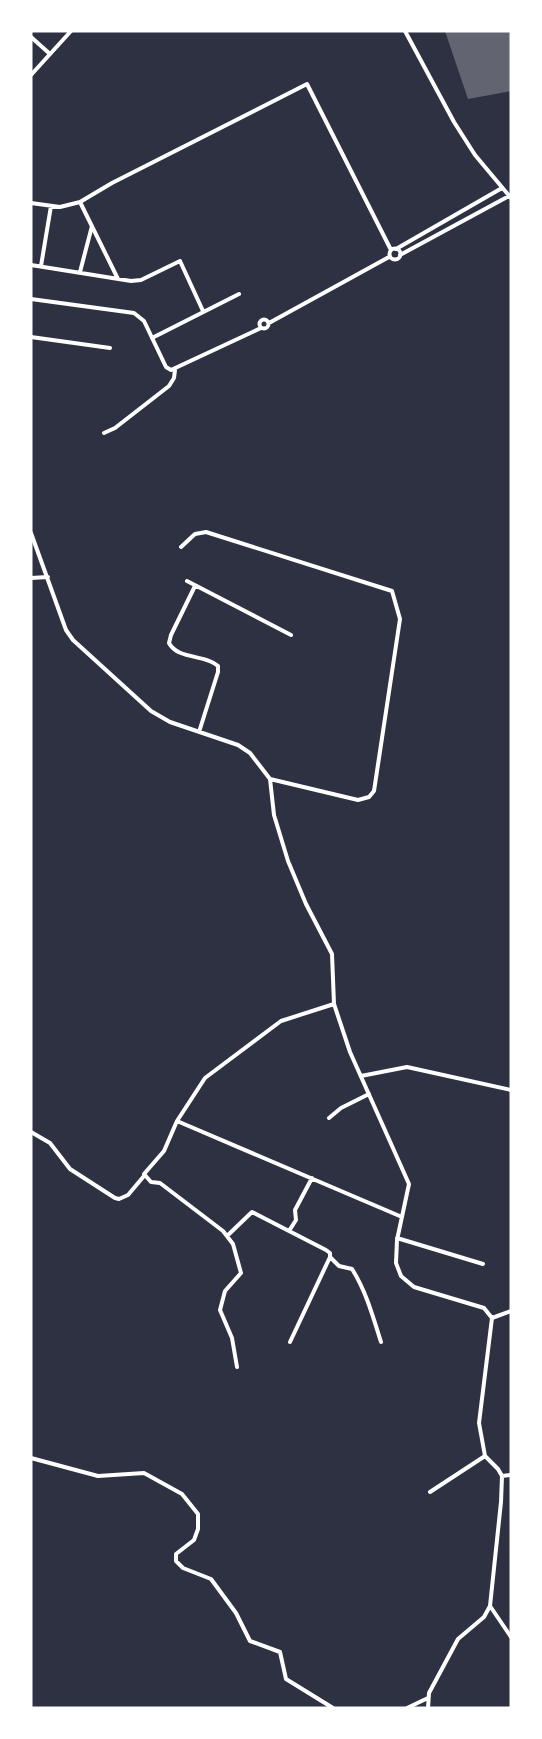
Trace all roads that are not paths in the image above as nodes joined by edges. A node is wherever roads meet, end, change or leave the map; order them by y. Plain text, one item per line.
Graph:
1 (70, 31) edge
2 (406, 31) edge
3 (31, 38) edge
4 (50, 54) junction
5 (31, 75) edge
6 (502, 188) junction
7 (510, 197) edge
8 (80, 202) junction
9 (31, 203) edge
10 (51, 206) junction
11 (92, 225) junction
12 (396, 249) junction
13 (391, 250) junction
14 (400, 255) junction
15 (389, 256) junction
16 (31, 265) edge
17 (41, 266) junction
18 (80, 272) junction
19 (118, 279) junction
20 (240, 294) dead end
21 (31, 299) edge
22 (202, 311) junction
23 (269, 323) junction
24 (261, 328) junction
25 (31, 337) edge
26 (152, 338) junction
27 (110, 348) dead end
28 (175, 370) junction
29 (104, 432) dead end
30 (31, 533) edge
31 (181, 547) dead end
32 (48, 577) junction
33 (31, 578) edge
34 (186, 581) dead end
35 (195, 586) junction
36 (291, 635) dead end
37 (199, 732) junction
38 (270, 780) junction
39 (334, 1004) junction
40 (361, 1076) junction
41 (511, 1090) edge
42 (368, 1094) junction
43 (329, 1118) dead end
44 (177, 1121) junction
45 (31, 1132) edge
46 (144, 1176) junction
47 (312, 1178) junction
48 (402, 1217) junction
49 (289, 1231) junction
50 (227, 1236) junction
51 (398, 1238) junction
52 (330, 1258) junction
53 (483, 1264) dead end
54 (511, 1311) edge
55 (492, 1318) junction
56 (290, 1342) dead end
57 (381, 1342) dead end
58 (237, 1367) dead end
59 (485, 1456) junction
60 (31, 1458) edge
61 (511, 1475) edge
62 (502, 1476) junction
63 (430, 1492) dead end
64 (490, 1606) junction
65 (511, 1637) edge
66 (428, 1698) junction
67 (333, 1708) edge
68 (407, 1708) edge
69 (428, 1708) edge

1 - 4 street
2 - 6 street
3 - 4 street
4 - 5 street
6 - 7 street
6 - 12 street
7 - 14 street
8 - 10 street
8 - 11 street
8 - 13 street
9 - 10 street
10 - 17 street
11 - 18 street
11 - 19 street
12 - 13 street
12 - 14 street
13 - 15 street
14 - 15 street
15 - 23 street
16 - 17 street
17 - 18 street
18 - 19 street
19 - 22 street
20 - 22 street
21 - 26 street
22 - 26 street
23 - 24 street
23 - 24 street
24 - 28 street
25 - 27 street
26 - 28 street
28 - 29 street
30 - 32 street
31 - 38 street
32 - 33 street
32 - 37 street
34 - 35 street
35 - 36 street
35 - 37 street
37 - 38 street
38 - 39 street
39 - 40 street
39 - 44 street
40 - 41 street
40 - 42 street
42 - 43 street
42 - 48 street
44 - 46 street
44 - 47 street
45 - 46 street
46 - 50 street
47 - 48 street
47 - 49 street
48 - 51 street
49 - 50 street
49 - 52 street
50 - 58 street
51 - 53 street
51 - 55 street
52 - 56 street
52 - 57 street
54 - 55 street
55 - 59 street
59 - 62 street
59 - 63 street
60 - 67 street
61 - 62 street
62 - 64 street
64 - 65 street
64 - 66 street
66 - 68 street
66 - 69 street

